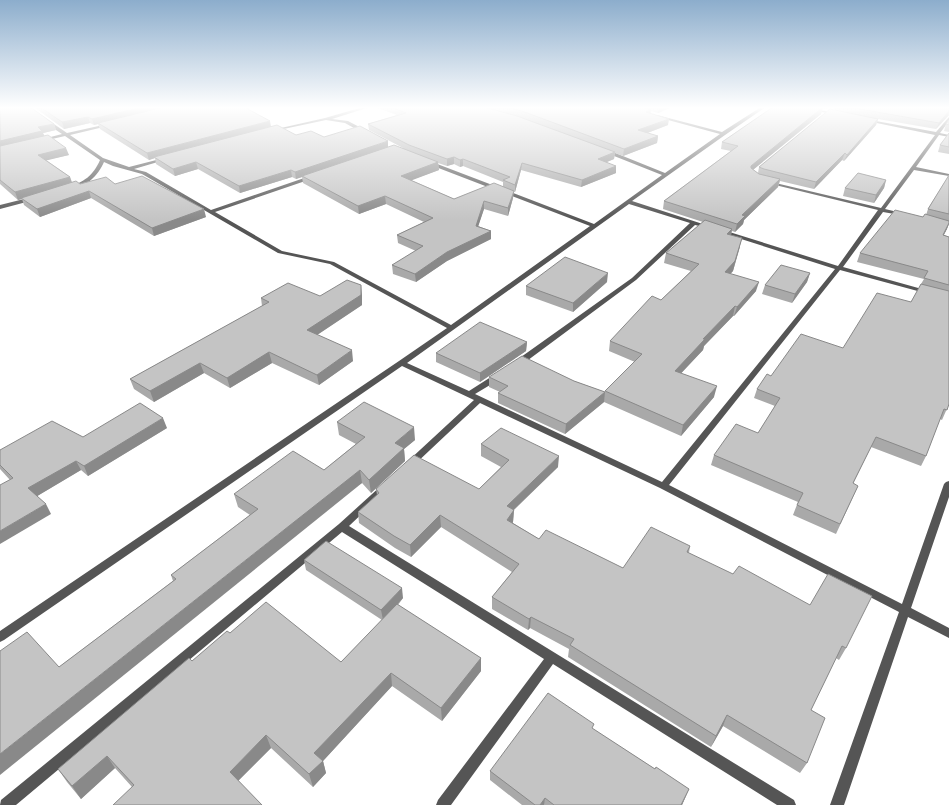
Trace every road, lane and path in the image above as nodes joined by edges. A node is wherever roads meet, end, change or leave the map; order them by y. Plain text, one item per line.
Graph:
1 (81, 145) edge
2 (708, 145) edge
3 (930, 145) edge
4 (603, 150) edge
5 (172, 157) edge
6 (102, 160) junction
7 (427, 162) edge
8 (130, 168) junction
9 (913, 168) junction
10 (666, 175) junction
11 (314, 176) edge
12 (949, 176) edge
13 (760, 179) edge
14 (64, 190) edge
15 (36, 198) edge
16 (629, 202) junction
17 (0, 207) edge
18 (882, 209) junction
19 (210, 212) junction
20 (912, 217) edge
21 (694, 223) junction
22 (595, 226) junction
23 (839, 268) junction
24 (934, 294) edge
25 (452, 328) junction
26 (402, 363) junction
27 (474, 397) junction
28 (949, 484) edge
29 (663, 486) junction
30 (342, 526) junction
31 (904, 610) junction
32 (949, 633) edge
33 (0, 637) edge
34 (551, 658) junction
35 (6, 805) edge
36 (443, 805) edge
37 (789, 805) edge
38 (837, 805) edge

1 - 6 street
2 - 10 street
3 - 9 street
4 - 10 street
5 - 8 street
6 - 8 street
6 - 14 street
7 - 22 street
8 - 19 street
9 - 12 street
9 - 18 street
10 - 16 street
11 - 19 street
13 - 18 street
15 - 17 street
16 - 21 street
16 - 22 street
18 - 20 street
18 - 23 street
19 - 25 street
21 - 23 street
21 - 27 street
22 - 25 street
23 - 24 street
23 - 29 street
25 - 26 street
26 - 27 street
26 - 33 street
27 - 29 street
27 - 30 street
28 - 31 street
29 - 31 street
30 - 34 street
30 - 35 street
31 - 32 street
31 - 38 street
34 - 36 street
34 - 37 street

